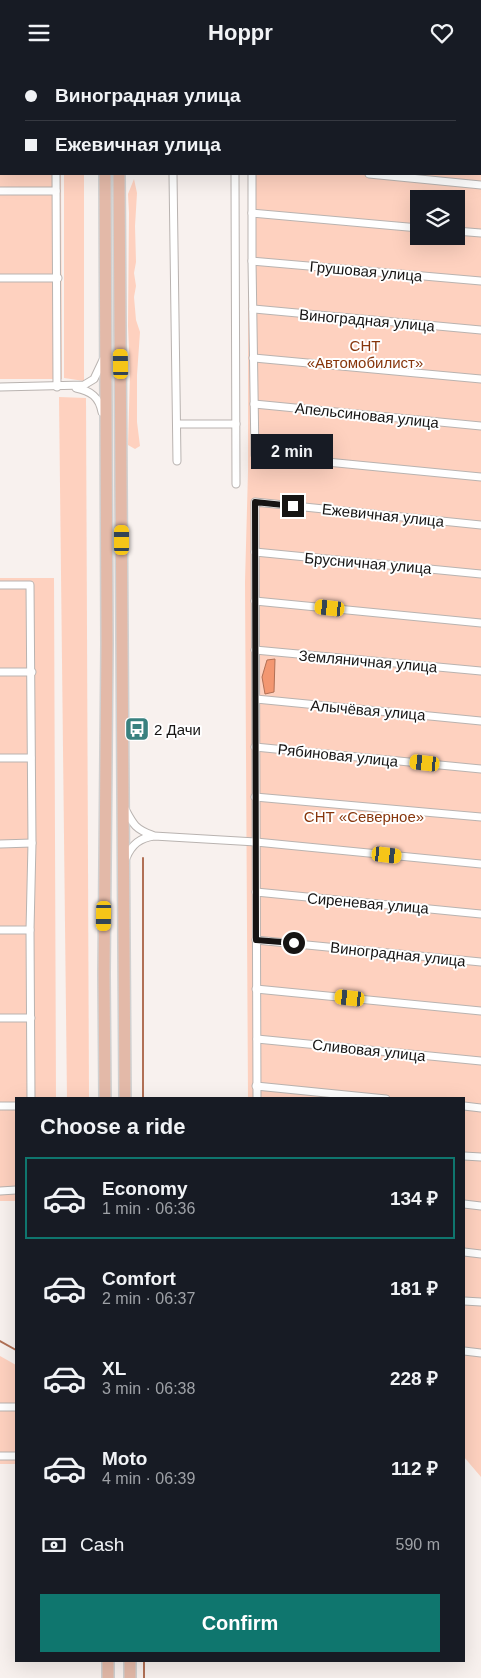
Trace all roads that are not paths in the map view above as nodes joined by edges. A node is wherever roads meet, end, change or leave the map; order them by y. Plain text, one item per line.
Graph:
1 (56, 175) edge
2 (106, 175) edge
3 (119, 175) edge
4 (173, 175) edge
5 (235, 175) edge
6 (252, 175) edge
7 (379, 175) edge
8 (481, 185) edge
9 (0, 191) edge
10 (56, 191) junction
11 (252, 213) junction
12 (410, 227) edge
13 (465, 232) edge
14 (481, 233) edge
15 (252, 261) junction
16 (0, 278) edge
17 (58, 278) junction
18 (481, 281) edge
19 (252, 309) junction
20 (481, 330) edge
21 (107, 347) junction
22 (253, 358) junction
23 (481, 379) edge
24 (68, 386) junction
25 (0, 387) edge
26 (57, 387) junction
27 (254, 404) junction
28 (178, 423) junction
29 (236, 424) junction
30 (481, 426) edge
31 (107, 433) junction
32 (177, 461) dead end
33 (481, 477) edge
34 (236, 484) dead end
35 (481, 525) edge
36 (256, 552) junction
37 (481, 574) edge
38 (0, 585) edge
39 (255, 601) junction
40 (481, 623) edge
41 (255, 650) junction
42 (481, 671) edge
43 (0, 672) edge
44 (32, 672) junction
45 (256, 699) junction
46 (481, 721) edge
47 (255, 747) junction
48 (0, 758) edge
49 (31, 759) junction
50 (481, 769) edge
51 (255, 797) junction
52 (124, 806) junction
53 (481, 817) edge
54 (154, 836) junction
55 (32, 843) junction
56 (256, 843) junction
57 (0, 844) edge
58 (124, 863) junction
59 (481, 864) edge
60 (256, 892) junction
61 (481, 913) edge
62 (0, 930) edge
63 (30, 930) junction
64 (256, 940) junction
65 (481, 962) edge
66 (104, 975) junction
67 (125, 975) junction
68 (256, 989) junction
69 (481, 1011) edge
70 (125, 1014) junction
71 (104, 1015) junction
72 (0, 1018) edge
73 (31, 1018) junction
74 (256, 1039) junction
75 (481, 1061) edge
76 (256, 1086) junction
77 (31, 1097) edge
78 (105, 1097) edge
79 (125, 1097) edge
80 (257, 1097) edge
81 (366, 1097) edge
82 (0, 1105) edge
83 (15, 1105) edge
84 (465, 1106) edge
85 (481, 1108) edge
86 (465, 1156) edge
87 (481, 1157) edge
88 (15, 1190) edge
89 (0, 1191) edge
90 (465, 1204) edge
91 (481, 1206) edge
92 (465, 1253) edge
93 (481, 1254) edge
94 (465, 1301) edge
95 (481, 1302) edge
96 (465, 1351) edge
97 (481, 1353) edge
98 (0, 1407) edge
99 (15, 1407) edge
100 (0, 1456) edge
101 (15, 1456) edge
102 (108, 1662) edge
103 (130, 1662) edge
104 (108, 1678) edge
105 (130, 1678) edge

1 - 10 street
2 - 21 main road
3 - 52 main road
4 - 28 street
5 - 29 street
6 - 11 street
7 - 8 street
9 - 10 street
10 - 17 street
11 - 12 street
11 - 15 street
13 - 14 street
15 - 18 street, Грушовая улица
15 - 19 street
16 - 17 street
17 - 26 street
19 - 20 street, Виноградная улица
19 - 22 street
21 - 24 street
21 - 31 main road
22 - 23 street
22 - 27 street
24 - 26 street
24 - 31 street
25 - 26 street
27 - 30 street, Апельсиновая улица
27 - 33 street
28 - 29 street
28 - 32 street
29 - 34 street
31 - 66 main road
35 - 36 street, Ежевичная улица
36 - 37 street, Брусничная улица
36 - 39 street
38 - 44 street
39 - 40 street
39 - 41 street
41 - 42 street, Земляничная улица
41 - 45 street
43 - 44 street
44 - 49 street
45 - 46 street, Алычёвая улица
45 - 47 street
47 - 50 street, Рябиновая улица
47 - 51 street
48 - 49 street
49 - 55 street
51 - 53 street
51 - 56 street
52 - 54 street
52 - 58 main road
54 - 56 street
54 - 58 street
55 - 57 street
55 - 63 street
56 - 59 street
56 - 60 street
58 - 67 main road
60 - 61 street, Сиреневая улица
60 - 64 street
62 - 63 street
63 - 73 street
64 - 65 street, Виноградная улица
64 - 68 street
66 - 67 main road
66 - 71 main road
67 - 70 main road
68 - 69 street
68 - 74 street
70 - 71 main road
70 - 79 main road
71 - 78 main road
72 - 73 street
73 - 77 street
74 - 75 street, Сливовая улица
74 - 76 street
76 - 80 street
76 - 81 street
82 - 83 street
84 - 85 street
86 - 87 street
88 - 89 street
90 - 91 street
92 - 93 street
94 - 95 street
96 - 97 street
98 - 99 street
100 - 101 street
102 - 104 main road
103 - 105 main road

